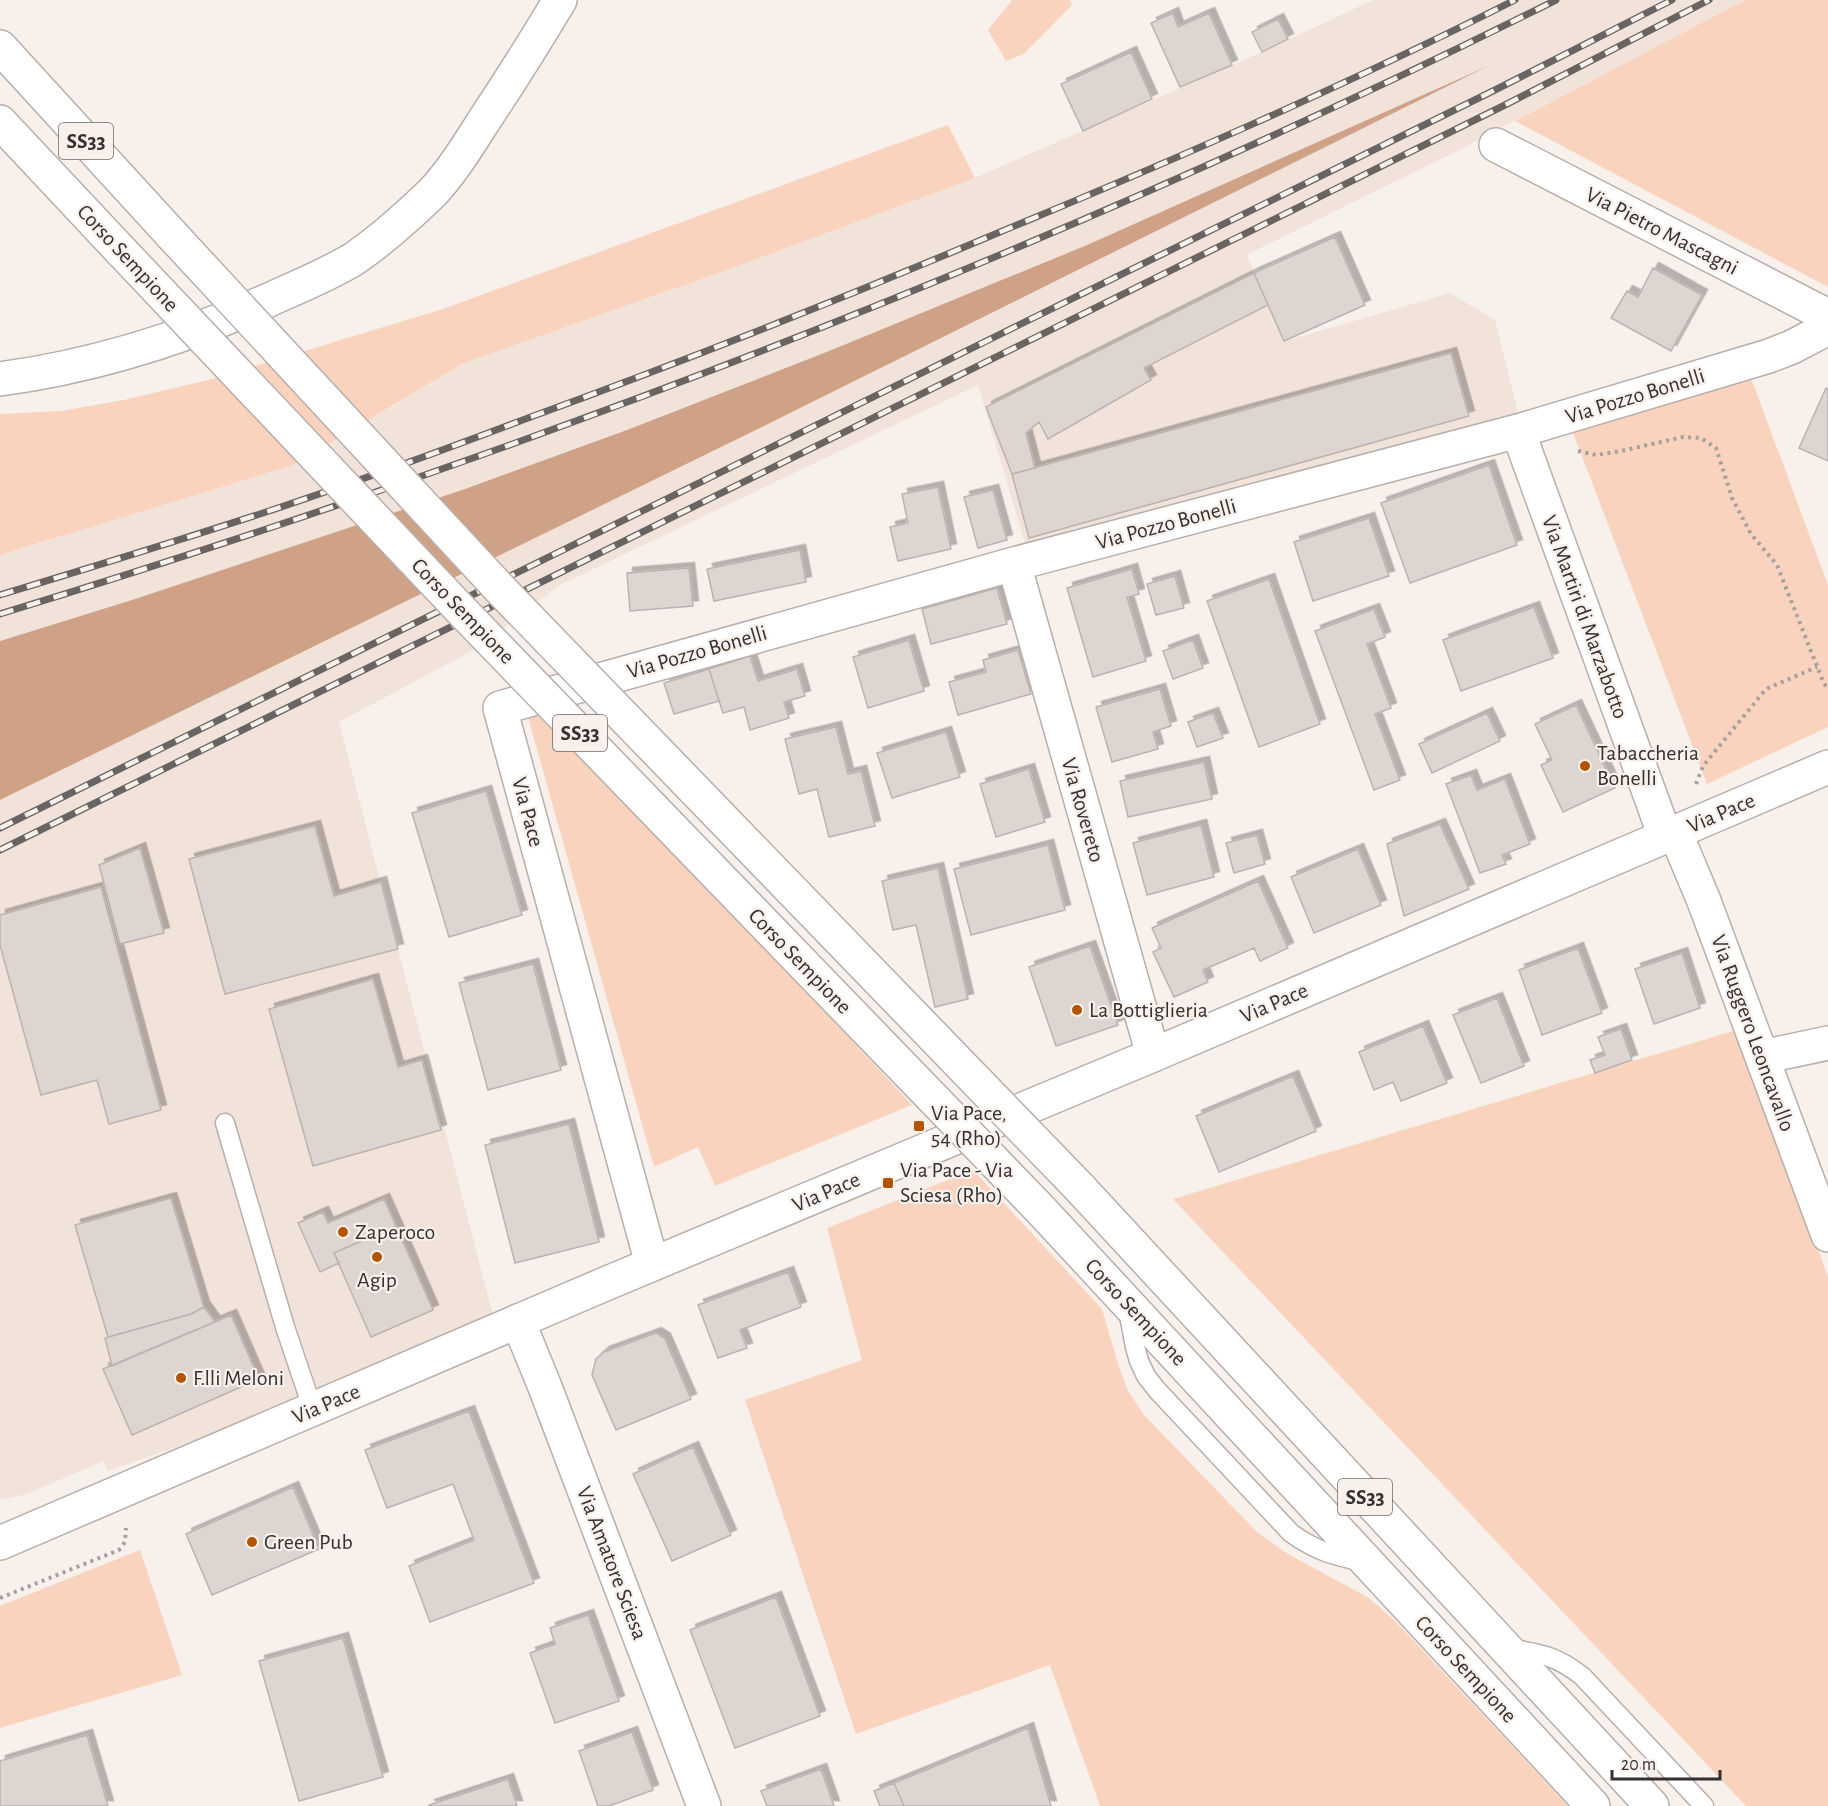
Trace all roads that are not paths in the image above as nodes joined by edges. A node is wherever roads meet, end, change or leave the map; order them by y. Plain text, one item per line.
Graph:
1 (560, 0) edge
2 (0, 47) edge
3 (0, 122) edge
4 (1496, 145) dead end
5 (1828, 316) edge
6 (1828, 328) edge
7 (0, 379) edge
8 (1518, 431) junction
9 (1014, 564) junction
10 (500, 708) joint
11 (1828, 767) edge
12 (1670, 834) junction
13 (1828, 1043) edge
14 (1153, 1055) junction
15 (1762, 1057) junction
16 (225, 1123) dead end
17 (1828, 1235) edge
18 (652, 1264) junction
19 (518, 1321) junction
20 (313, 1410) junction
21 (0, 1543) edge
22 (1504, 1647) junction
23 (704, 1806) edge
24 (1593, 1806) edge
25 (1652, 1806) edge
26 (1704, 1806) edge

1 - 7 main road
2 - 22 main road, Corso Sempione / SS33, bridge
3 - 24 main road, Corso Sempione / SS33, bridge
4 - 5 main road, Via Pietro Mascagni
6 - 8 main road, Via Pozzo Bonelli
8 - 9 main road, Via Pozzo Bonelli
8 - 12 main road, Via Martiri di Marzabotto
9 - 10 main road, Via Pozzo Bonelli
9 - 14 main road, Via Rovereto
10 - 18 main road, Via Pace
11 - 12 main road, Via Pace
12 - 14 main road, Via Pace
12 - 15 main road, Via Ruggero Leoncavallo
13 - 15 main road
14 - 18 main road, Via Pace
15 - 17 main road, Via Ruggero Leoncavallo
16 - 20 lane
18 - 19 main road, Via Pace
19 - 20 main road, Via Pace
19 - 23 main road, Via Amatore Sciesa
20 - 21 main road, Via Pace
22 - 25 main road, Corso Sempione / SS33
22 - 26 lane

